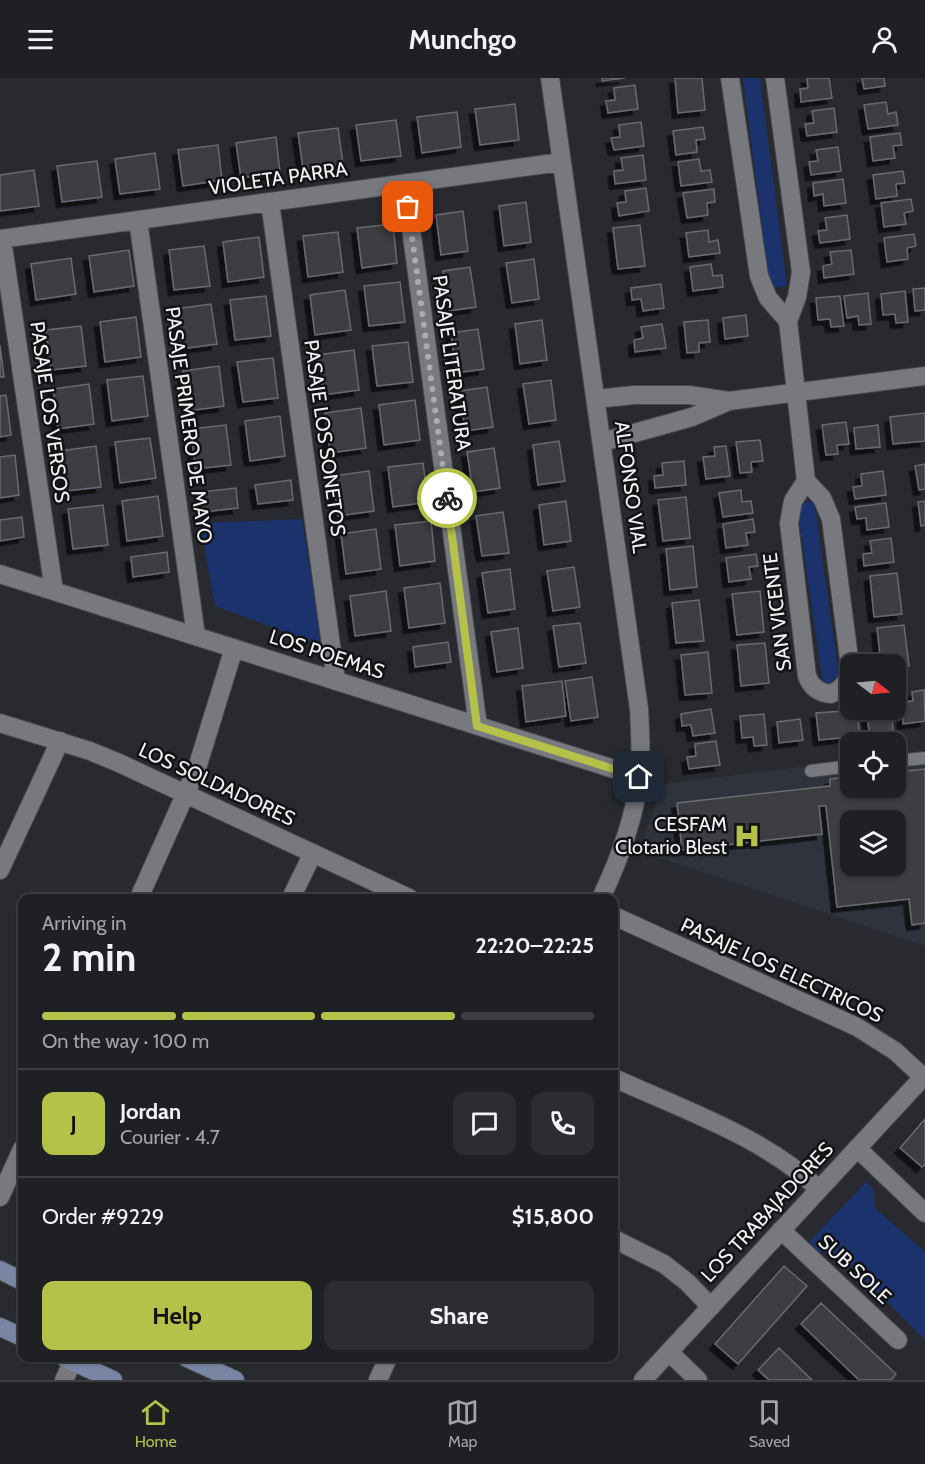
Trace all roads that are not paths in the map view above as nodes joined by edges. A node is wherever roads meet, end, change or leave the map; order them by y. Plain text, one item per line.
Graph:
1 (550, 78) edge
2 (730, 78) edge
3 (775, 78) edge
4 (561, 162) junction
5 (405, 184) junction
6 (270, 202) junction
7 (138, 220) junction
8 (1, 239) edge
9 (788, 321) junction
10 (925, 376) edge
11 (796, 393) junction
12 (596, 399) junction
13 (729, 401) junction
14 (602, 442) junction
15 (806, 481) junction
16 (0, 574) edge
17 (54, 591) junction
18 (196, 636) junction
19 (234, 648) junction
20 (848, 654) edge
21 (336, 681) junction
22 (840, 689) edge
23 (0, 723) edge
24 (477, 726) junction
25 (60, 741) junction
26 (925, 758) edge
27 (906, 760) edge
28 (840, 767) edge
29 (811, 771) dead end
30 (639, 777) junction
31 (187, 795) junction
32 (313, 854) junction
33 (0, 870) edge
34 (141, 894) edge
35 (293, 894) edge
36 (400, 894) edge
37 (603, 894) edge
38 (618, 918) edge
39 (924, 1076) edge
40 (618, 1080) edge
41 (857, 1148) junction
42 (18, 1158) edge
43 (819, 1189) junction
44 (0, 1197) edge
45 (925, 1213) edge
46 (782, 1230) junction
47 (618, 1241) edge
48 (0, 1270) edge
49 (18, 1279) edge
50 (711, 1306) junction
51 (0, 1327) edge
52 (18, 1335) edge
53 (898, 1340) dead end
54 (669, 1352) junction
55 (68, 1362) edge
56 (75, 1362) edge
57 (386, 1362) edge
58 (218, 1364) edge
59 (64, 1380) edge
60 (113, 1380) edge
61 (235, 1380) edge
62 (378, 1380) edge
63 (643, 1380) edge
64 (698, 1380) edge

1 - 4 street, ALFONSO VIAL
2 - 9 street
3 - 9 street
4 - 5 street, VIOLETA PARRA
4 - 12 street, ALFONSO VIAL
5 - 6 street, VIOLETA PARRA
5 - 24 street, PASAJE LITERATURA
6 - 7 street, VIOLETA PARRA
6 - 21 street, PASAJE LOS SONETOS
7 - 8 street, VIOLETA PARRA
7 - 18 street, PASAJE PRIMERO DE MAYO
8 - 17 street, PASAJE LOS VERSOS
9 - 11 street
10 - 11 street
11 - 13 street
11 - 15 street
12 - 13 street
12 - 14 street, ALFONSO VIAL
13 - 14 street
14 - 30 street, ALFONSO VIAL
15 - 20 street, SAN VICENTE
15 - 22 street, SAN VICENTE
16 - 17 street, LOS POEMAS
17 - 18 street, LOS POEMAS
18 - 19 street, LOS POEMAS
19 - 21 street, LOS POEMAS
19 - 31 street
21 - 24 street, LOS POEMAS
23 - 25 street, LOS SOLDADORES
24 - 30 street, LOS POEMAS
25 - 31 street, LOS SOLDADORES
25 - 33 street
26 - 27 lane
28 - 29 lane
30 - 37 street, ALFONSO VIAL
31 - 32 street, LOS SOLDADORES
31 - 34 street
32 - 35 street
32 - 36 street, LOS SOLDADORES
38 - 39 street, PASAJE LOS ELECTRICOS
39 - 41 street, LOS TRABAJADORES
40 - 43 street
41 - 43 street, LOS TRABAJADORES
41 - 45 street
42 - 44 street
43 - 46 street, LOS TRABAJADORES
46 - 50 street, LOS TRABAJADORES
46 - 53 street, SUB SOLE
47 - 50 street
48 - 49 main road
50 - 54 street, LOS TRABAJADORES
51 - 52 main road
54 - 63 street, LOS TRABAJADORES
54 - 64 street
55 - 59 street
56 - 60 main road
57 - 62 street
58 - 61 main road

